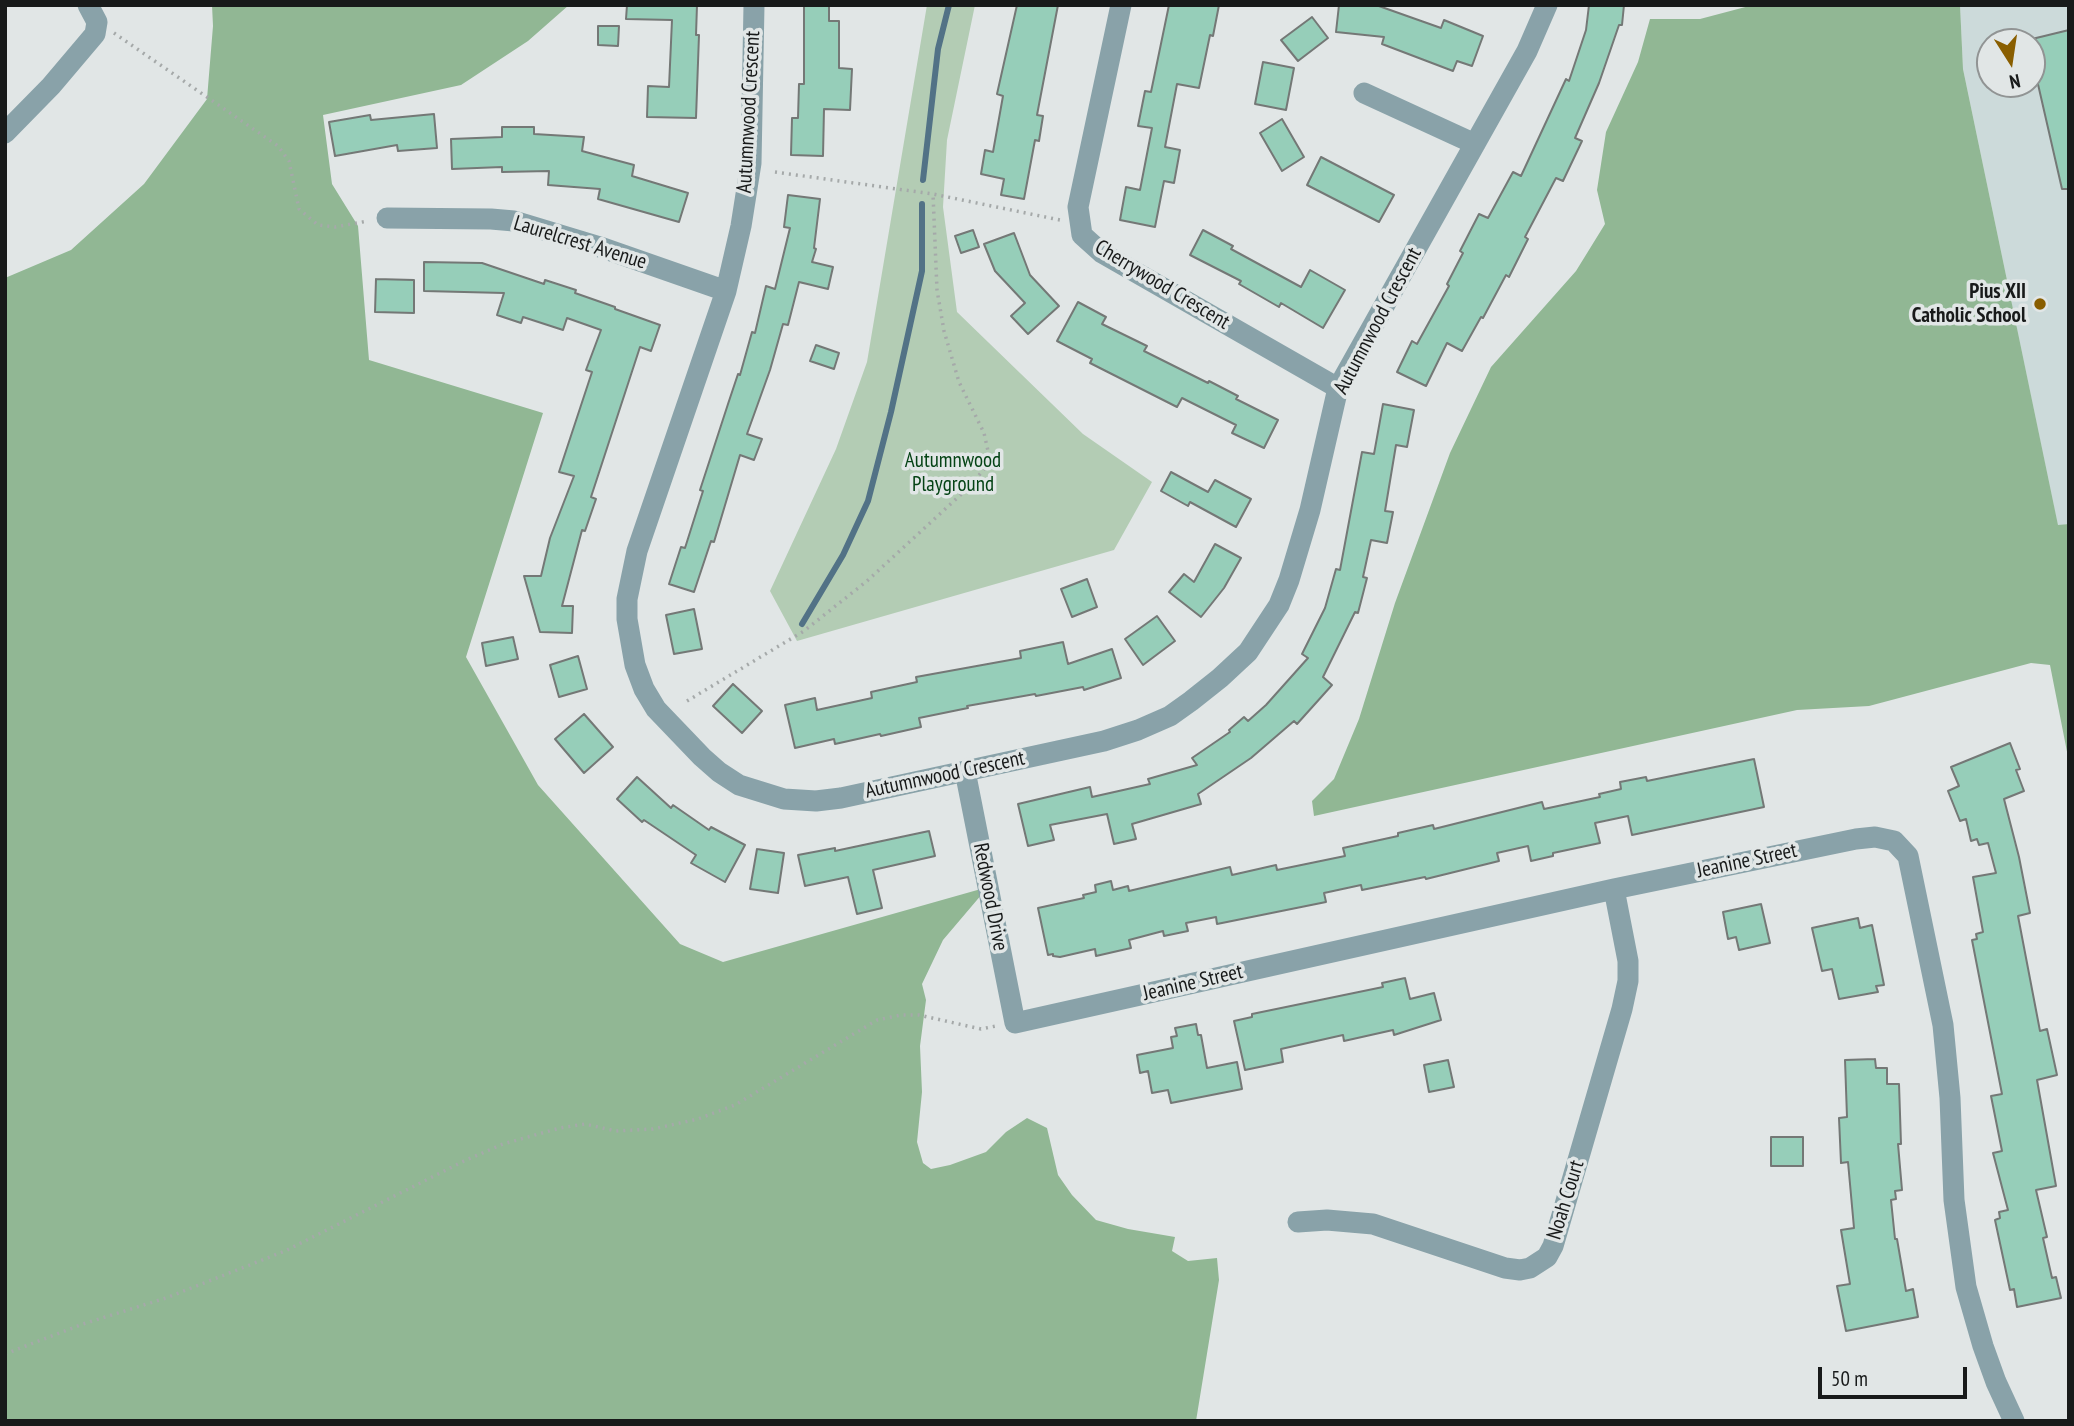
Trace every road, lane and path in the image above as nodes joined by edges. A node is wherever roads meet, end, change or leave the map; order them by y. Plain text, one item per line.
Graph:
1 (754, 5) edge
2 (1121, 5) edge
3 (1547, 5) edge
4 (93, 14) edge
5 (1364, 93) dead end
6 (5, 133) edge
7 (1475, 144) junction
8 (775, 172) dead end
9 (933, 194) junction
10 (387, 218) joint
11 (1079, 224) junction
12 (726, 291) junction
13 (1338, 388) junction
14 (687, 701) dead end
15 (965, 771) junction
16 (1614, 889) junction
17 (1016, 1023) junction
18 (1298, 1222) dead end
19 (5, 1354) edge
20 (2014, 1421) edge

1 - 12 street, Autumnwood Crescent
2 - 11 street, Cherrywood Crescent
3 - 7 street, Autumnwood Crescent
4 - 6 street
4 - 10 path
5 - 7 street
7 - 13 street, Autumnwood Crescent
8 - 9 path
9 - 11 path
9 - 14 path
10 - 12 street, Laurelcrest Avenue
11 - 13 street, Cherrywood Crescent
12 - 15 street, Autumnwood Crescent
13 - 15 street, Autumnwood Crescent
15 - 17 street, Redwood Drive
16 - 17 street, Jeanine Street
16 - 18 street, Noah Court
16 - 20 street, Jeanine Street
17 - 19 path

